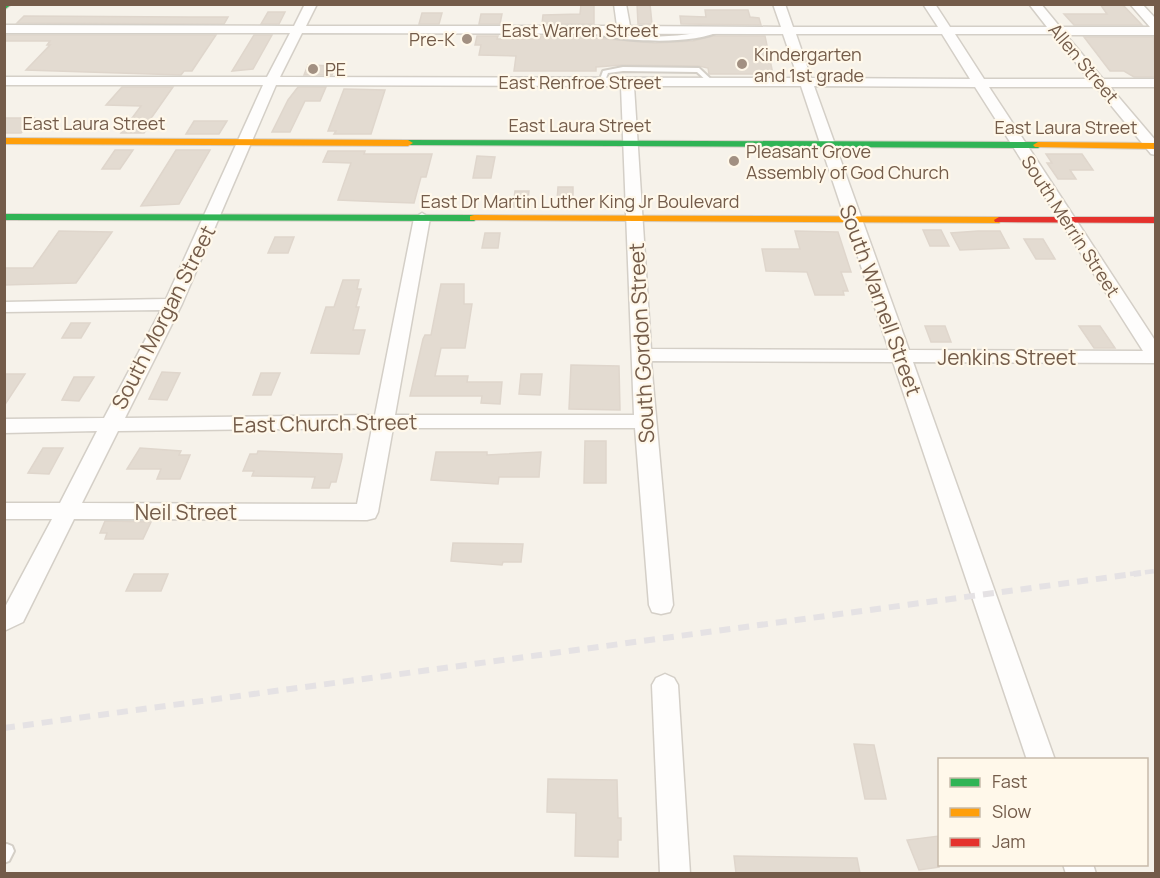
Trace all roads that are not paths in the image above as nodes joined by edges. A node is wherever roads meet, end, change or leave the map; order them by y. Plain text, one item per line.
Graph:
1 (9, 4) edge
2 (311, 4) edge
3 (620, 4) edge
4 (779, 4) edge
5 (929, 4) edge
6 (1034, 4) edge
7 (1135, 4) edge
8 (4, 8) edge
9 (1155, 27) edge
10 (4, 29) edge
11 (297, 30) junction
12 (587, 30) junction
13 (624, 30) junction
14 (720, 30) junction
15 (788, 30) junction
16 (945, 31) junction
17 (1058, 31) junction
18 (1155, 31) edge
19 (4, 81) edge
20 (271, 82) junction
21 (603, 82) junction
22 (627, 82) junction
23 (711, 82) junction
24 (805, 82) junction
25 (978, 83) junction
26 (1101, 83) junction
27 (1155, 83) edge
28 (4, 141) edge
29 (244, 141) junction
30 (632, 143) junction
31 (825, 144) junction
32 (1019, 145) junction
33 (1154, 147) edge
34 (4, 217) edge
35 (213, 218) junction
36 (422, 218) junction
37 (633, 219) junction
38 (852, 219) junction
39 (1066, 220) junction
40 (1155, 220) edge
41 (173, 304) junction
42 (4, 307) edge
43 (642, 356) junction
44 (1155, 357) edge
45 (902, 358) junction
46 (382, 421) junction
47 (645, 422) junction
48 (108, 425) junction
49 (4, 426) edge
50 (4, 511) edge
51 (66, 512) junction
52 (661, 604) dead end
53 (4, 622) edge
54 (665, 685) dead end
55 (1041, 758) edge
56 (4, 852) edge
57 (4, 856) edge
58 (675, 873) edge

1 - 8 street
2 - 11 street, South Morgan Street
3 - 13 street
4 - 15 street, South Warnell Street
5 - 16 street, South Merrin Street
6 - 17 street, Allen Street
7 - 9 street
10 - 11 street, East Warren Street
11 - 12 street, East Warren Street
11 - 20 street, South Morgan Street
12 - 13 street, East Warren Street
12 - 14 lane
13 - 14 street, East Warren Street
14 - 15 street, East Warren Street
15 - 16 street, East Warren Street
15 - 24 street, South Warnell Street
16 - 17 street, East Warren Street
16 - 25 street, South Merrin Street
17 - 18 street, East Warren Street
17 - 26 street, Allen Street
19 - 20 street, East Renfroe Street
20 - 21 street, East Renfroe Street
20 - 29 street, South Morgan Street
21 - 22 street, East Renfroe Street
21 - 23 lane
22 - 23 street, East Renfroe Street
22 - 30 street, South Gordon Street
23 - 24 street, East Renfroe Street
24 - 25 street, East Renfroe Street
24 - 31 street, South Warnell Street
25 - 26 street, East Renfroe Street
25 - 32 street, South Merrin Street
26 - 27 street, East Renfroe Street
26 - 33 street, Allen Street
28 - 29 street, East Laura Street
29 - 30 street, East Laura Street
29 - 35 street, South Morgan Street
30 - 31 street, East Laura Street
30 - 37 street, South Gordon Street
31 - 32 street, East Laura Street
31 - 38 street, South Warnell Street
32 - 33 street, East Laura Street
32 - 39 street, South Merrin Street
34 - 35 street, East Dr Martin Luther King Jr Boulevard
35 - 36 street, East Dr Martin Luther King Jr Boulevard
35 - 41 street, South Morgan Street
36 - 37 street, East Dr Martin Luther King Jr Boulevard
36 - 46 street
37 - 38 street, East Dr Martin Luther King Jr Boulevard
37 - 43 street, South Gordon Street
38 - 39 street, East Dr Martin Luther King Jr Boulevard
38 - 45 street, South Warnell Street
39 - 40 street, East Dr Martin Luther King Jr Boulevard
39 - 44 street, South Merrin Street
41 - 42 street
41 - 48 street, South Morgan Street
43 - 45 street, Jenkins Street
43 - 47 street, South Gordon Street
44 - 45 street, Jenkins Street
45 - 55 street, South Warnell Street
46 - 47 street, East Church Street
46 - 48 street, East Church Street
46 - 51 street, Neil Street
47 - 52 street, South Gordon Street
48 - 49 street, East Church Street
48 - 51 street, South Morgan Street
50 - 51 street, Neil Street
51 - 53 street, South Morgan Street
54 - 58 street
56 - 57 lane

